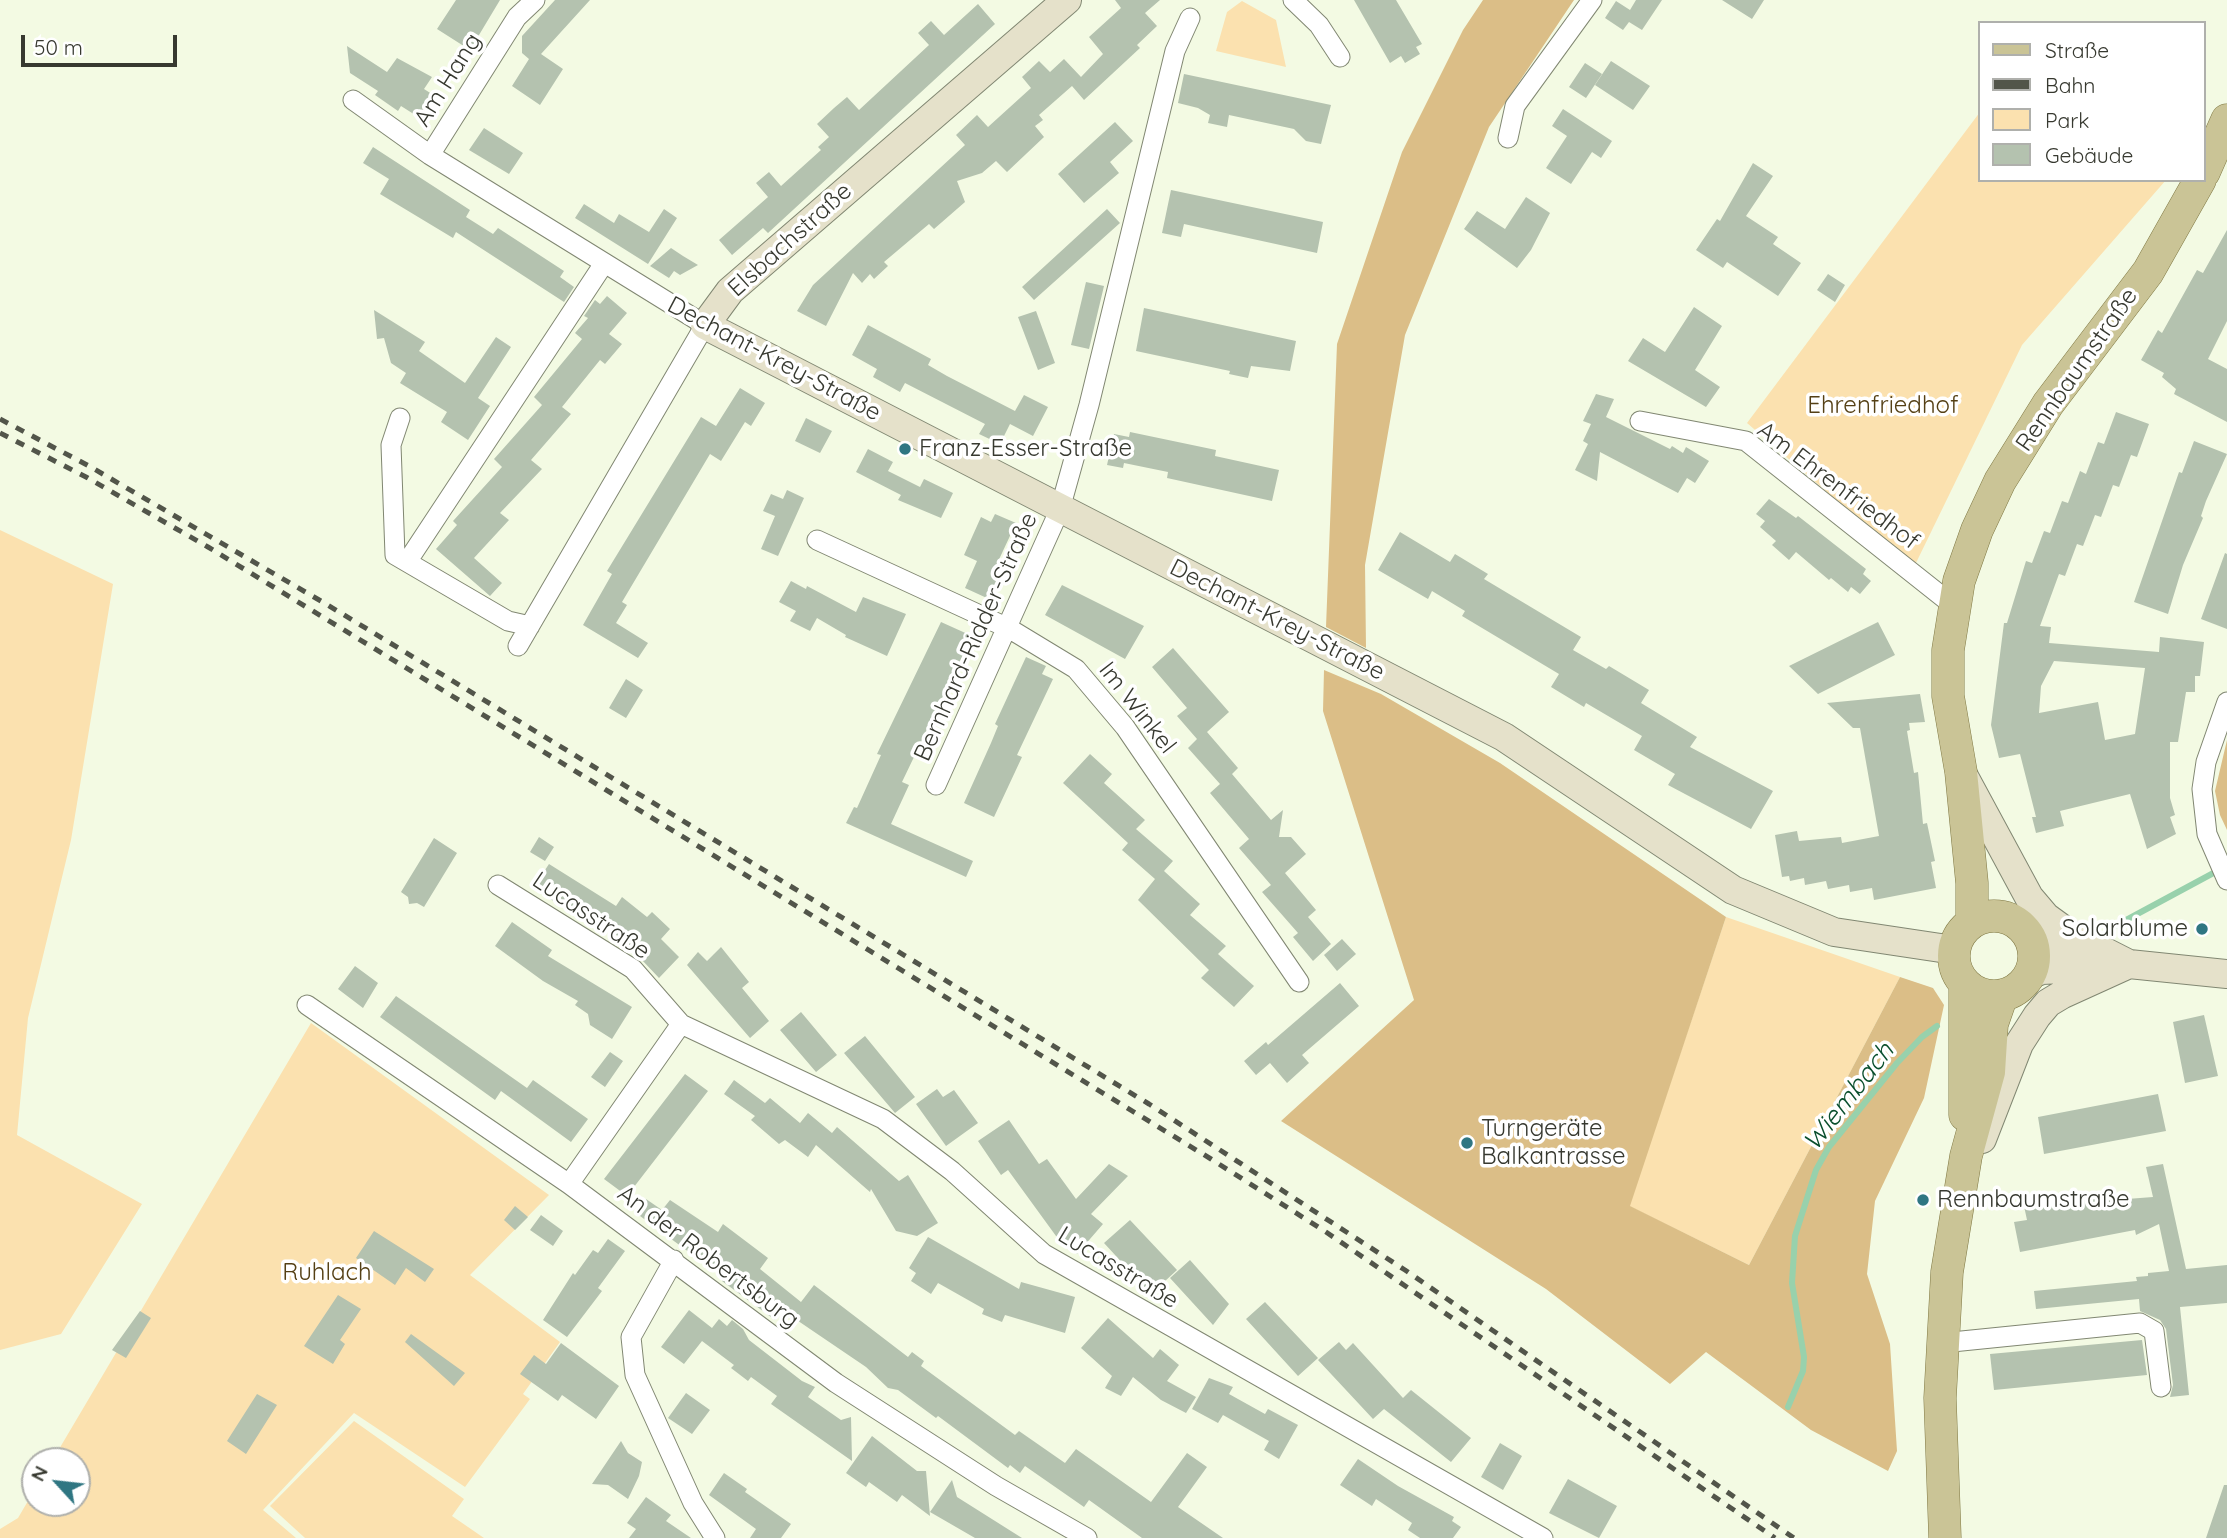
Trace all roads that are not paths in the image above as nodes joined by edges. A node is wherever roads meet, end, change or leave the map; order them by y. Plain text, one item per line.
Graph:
1 (535, 0) edge
2 (1067, 0) edge
3 (1293, 0) edge
4 (1592, 0) edge
5 (1191, 18) dead end
6 (1340, 57) dead end
7 (353, 100) dead end
8 (2227, 120) edge
9 (1508, 138) dead end
10 (430, 155) junction
11 (2206, 167) edge
12 (2199, 182) edge
13 (603, 265) junction
14 (705, 325) junction
15 (400, 418) dead end
16 (1640, 421) dead end
17 (1060, 509) junction
18 (817, 540) dead end
19 (407, 562) junction
20 (1954, 606) junction
21 (530, 626) junction
22 (1007, 627) junction
23 (518, 646) dead end
24 (2227, 702) edge
25 (1961, 772) junction
26 (936, 786) dead end
27 (2226, 879) edge
28 (498, 885) dead end
29 (2007, 917) junction
30 (1972, 922) junction
31 (2032, 943) junction
32 (1954, 950) junction
33 (2129, 964) junction
34 (2227, 974) edge
35 (2029, 975) junction
36 (1300, 982) dead end
37 (1965, 984) junction
38 (2002, 995) junction
39 (307, 1005) dead end
40 (681, 1024) junction
41 (1966, 1156) junction
42 (569, 1184) junction
43 (674, 1260) junction
44 (1942, 1343) junction
45 (2161, 1387) dead end
46 (715, 1538) edge
47 (1087, 1538) edge
48 (1543, 1538) edge
49 (1945, 1538) edge

1 - 10 street, Am Hang
2 - 14 street, Elsbachstraße
3 - 6 street
4 - 9 street
5 - 17 street
7 - 10 street, Dechant-Krey-Straße
8 - 11 main road
10 - 13 street, Dechant-Krey-Straße
12 - 20 main road, Rennbaumstraße
13 - 14 street, Dechant-Krey-Straße
13 - 19 street
14 - 17 street, Dechant-Krey-Straße
14 - 21 street, Elsbachstraße
15 - 19 street
16 - 20 street, Am Ehrenfriedhof
17 - 22 street, Bernhard-Ridder-Straße
17 - 32 street, Dechant-Krey-Straße
18 - 22 street, Im Winkel
19 - 21 street
20 - 25 main road, Rennbaumstraße
21 - 23 street, Elsbachstraße
22 - 26 street, Bernhard-Ridder-Straße
22 - 36 street, Im Winkel
24 - 27 street
25 - 29 main road, Rennbaumstraße
25 - 30 main road, Rennbaumstraße
25 - 33 street
28 - 40 street, Lucasstraße
29 - 30 main road
29 - 31 main road
30 - 32 main road
31 - 33 street
31 - 35 main road
32 - 37 main road
33 - 34 street
33 - 35 street
33 - 41 street
35 - 38 main road
37 - 38 main road
37 - 41 main road
38 - 41 main road
39 - 42 street, An der Robertsburg
40 - 42 street
40 - 48 street, Lucasstraße
41 - 44 main road
42 - 43 street, An der Robertsburg
43 - 46 street
43 - 47 street, An der Robertsburg
44 - 45 street
44 - 49 main road

